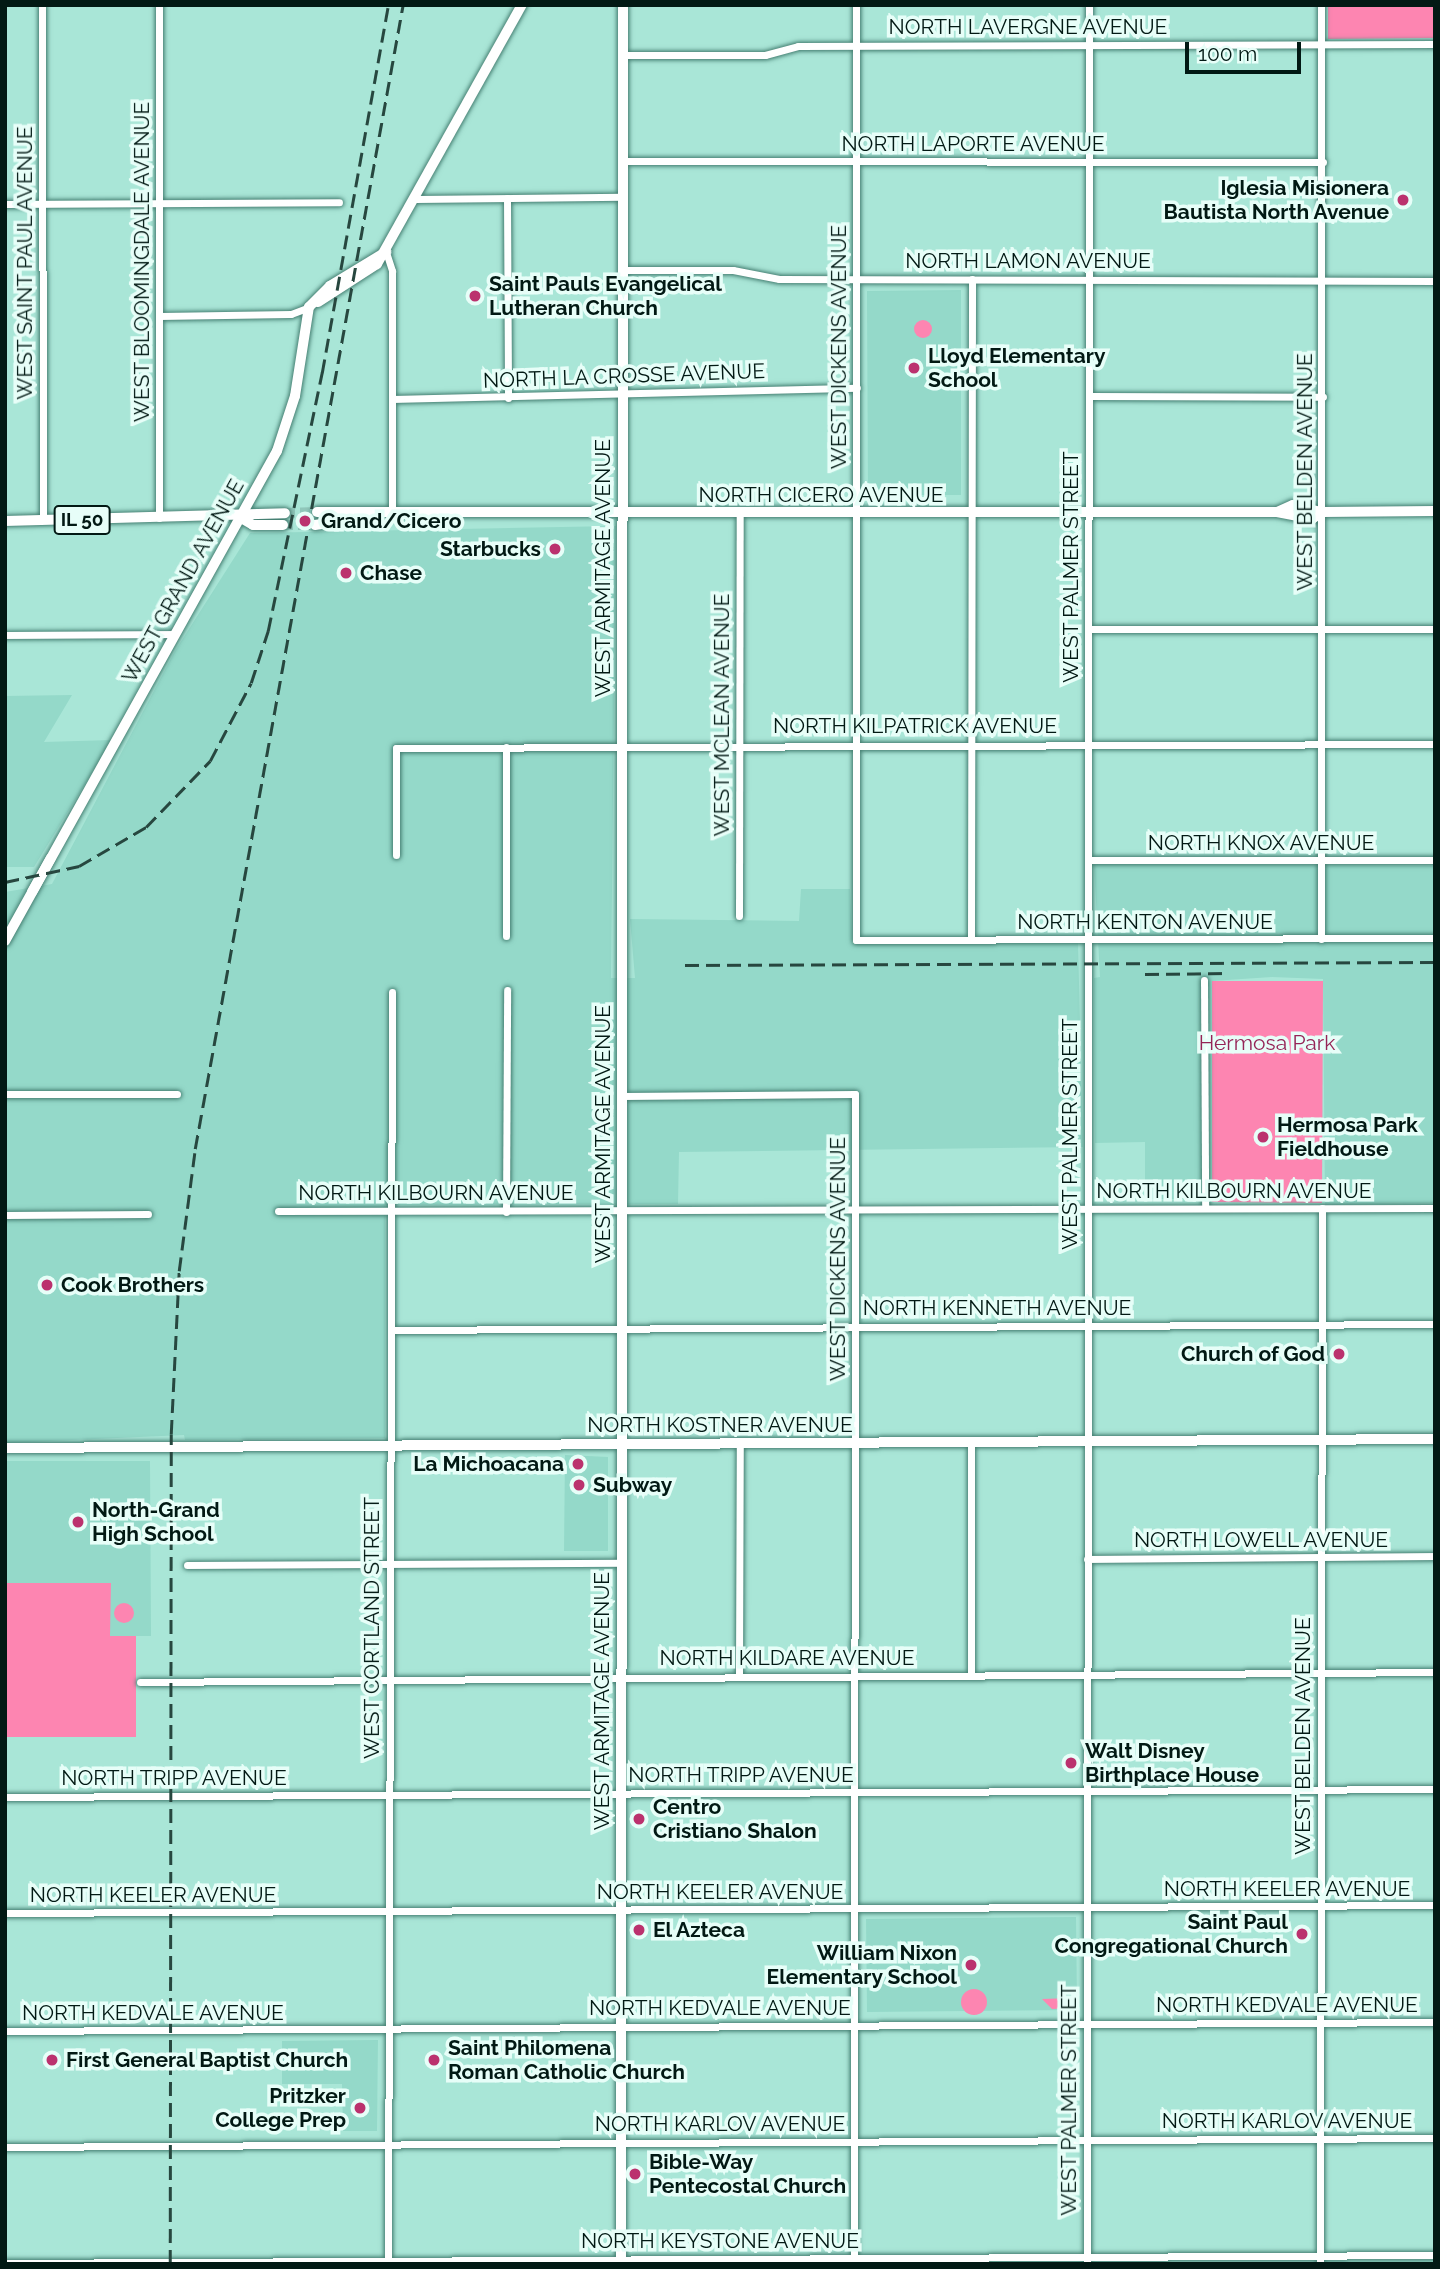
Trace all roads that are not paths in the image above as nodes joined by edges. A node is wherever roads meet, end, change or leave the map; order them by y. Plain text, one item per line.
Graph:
1 (42, 5) edge
2 (159, 5) edge
3 (522, 5) edge
4 (623, 5) edge
5 (856, 5) edge
6 (1089, 5) edge
7 (1321, 5) edge
8 (1322, 44) junction
9 (1435, 44) edge
10 (1089, 45) junction
11 (856, 46) junction
12 (623, 55) junction
13 (623, 161) junction
14 (857, 162) junction
15 (1089, 162) junction
16 (1323, 162) junction
17 (623, 197) junction
18 (507, 198) junction
19 (415, 199) junction
20 (340, 202) dead end
21 (159, 203) junction
22 (5, 204) edge
23 (42, 204) junction
24 (386, 252) junction
25 (623, 270) junction
26 (857, 279) junction
27 (972, 279) junction
28 (1089, 279) junction
29 (1323, 280) junction
30 (1435, 281) edge
31 (309, 307) junction
32 (159, 316) junction
33 (857, 388) junction
34 (623, 394) junction
35 (1089, 396) junction
36 (1323, 397) junction
37 (508, 398) junction
38 (392, 399) junction
39 (1435, 511) edge
40 (317, 512) tunnel mouth
41 (1322, 512) junction
42 (285, 513) tunnel mouth
43 (1088, 513) junction
44 (857, 514) junction
45 (973, 514) junction
46 (740, 515) junction
47 (622, 516) junction
48 (364, 517) junction
49 (392, 517) junction
50 (241, 518) junction
51 (159, 519) junction
52 (43, 520) junction
53 (5, 521) edge
54 (283, 525) tunnel mouth
55 (315, 525) tunnel mouth
56 (1088, 629) junction
57 (1322, 629) junction
58 (1435, 629) edge
59 (175, 634) junction
60 (5, 635) edge
61 (739, 744) junction
62 (857, 744) junction
63 (972, 744) junction
64 (1088, 744) junction
65 (1322, 744) junction
66 (1435, 744) edge
67 (623, 745) junction
68 (506, 747) junction
69 (396, 855) dead end
70 (1088, 860) junction
71 (1321, 860) junction
72 (1435, 860) edge
73 (739, 916) dead end
74 (506, 936) dead end
75 (1435, 938) edge
76 (971, 939) junction
77 (1088, 939) junction
78 (1321, 939) junction
79 (5, 940) edge
80 (856, 940) joint
81 (1203, 980) dead end
82 (507, 990) dead end
83 (392, 992) dead end
84 (5, 1094) edge
85 (177, 1094) dead end
86 (622, 1096) junction
87 (1205, 1208) junction
88 (1322, 1208) junction
89 (1435, 1208) edge
90 (1088, 1209) junction
91 (622, 1210) junction
92 (855, 1210) junction
93 (278, 1211) dead end
94 (391, 1211) junction
95 (506, 1212) junction
96 (148, 1214) dead end
97 (5, 1215) edge
98 (1321, 1324) junction
99 (1435, 1324) edge
100 (1088, 1325) junction
101 (856, 1326) junction
102 (622, 1329) junction
103 (391, 1330) junction
104 (1435, 1439) edge
105 (1321, 1440) junction
106 (1087, 1441) junction
107 (971, 1442) junction
108 (856, 1443) junction
109 (740, 1444) junction
110 (622, 1445) junction
111 (390, 1446) junction
112 (5, 1448) edge
113 (1435, 1556) edge
114 (1321, 1557) junction
115 (1087, 1559) junction
116 (389, 1563) junction
117 (622, 1563) junction
118 (187, 1565) dead end
119 (1435, 1672) edge
120 (1321, 1673) junction
121 (971, 1674) junction
122 (1087, 1674) junction
123 (739, 1675) junction
124 (855, 1675) junction
125 (622, 1677) junction
126 (389, 1679) junction
127 (140, 1682) dead end
128 (1435, 1789) edge
129 (1321, 1790) junction
130 (1087, 1791) junction
131 (855, 1792) junction
132 (621, 1794) junction
133 (389, 1795) junction
134 (5, 1797) edge
135 (1435, 1905) edge
136 (1321, 1906) junction
137 (1087, 1908) junction
138 (855, 1909) junction
139 (621, 1910) junction
140 (389, 1911) junction
141 (5, 1913) edge
142 (1321, 2022) junction
143 (1435, 2022) edge
144 (1087, 2024) junction
145 (855, 2025) junction
146 (621, 2026) junction
147 (389, 2028) junction
148 (5, 2031) edge
149 (1320, 2138) junction
150 (1435, 2138) edge
151 (1087, 2140) junction
152 (854, 2141) junction
153 (621, 2142) junction
154 (388, 2144) junction
155 (5, 2147) edge
156 (1435, 2255) edge
157 (1087, 2260) edge
158 (1320, 2260) edge
159 (621, 2261) edge
160 (854, 2261) edge
161 (388, 2262) edge
162 (5, 2263) edge

1 - 23 street, WEST SAINT PAUL AVENUE
2 - 21 street, WEST BLOOMINGDALE AVENUE
3 - 19 main road
4 - 12 main road, WEST ARMITAGE AVENUE
5 - 11 street, WEST DICKENS AVENUE
6 - 10 street, WEST PALMER STREET
7 - 8 street, WEST BELDEN AVENUE
8 - 9 street, NORTH LAVERGNE AVENUE
8 - 10 street, NORTH LAVERGNE AVENUE
8 - 16 street, WEST BELDEN AVENUE
10 - 11 street, NORTH LAVERGNE AVENUE
10 - 15 street, WEST PALMER STREET
11 - 12 street, NORTH LAVERGNE AVENUE
11 - 14 street, WEST DICKENS AVENUE
12 - 13 main road, WEST ARMITAGE AVENUE
13 - 14 street, NORTH LAPORTE AVENUE
13 - 17 main road, WEST ARMITAGE AVENUE
14 - 15 street, NORTH LAPORTE AVENUE
14 - 26 street, WEST DICKENS AVENUE
15 - 16 street, NORTH LAPORTE AVENUE
15 - 28 street, WEST PALMER STREET
16 - 29 street, WEST BELDEN AVENUE
17 - 18 street
17 - 25 main road, WEST ARMITAGE AVENUE
18 - 19 street
18 - 37 street
19 - 24 main road
20 - 21 street
21 - 23 street
21 - 32 street, WEST BLOOMINGDALE AVENUE
22 - 23 street
23 - 52 street, WEST SAINT PAUL AVENUE
24 - 31 main road
24 - 38 street
25 - 26 street, NORTH LAMON AVENUE
25 - 34 main road, WEST ARMITAGE AVENUE
26 - 27 street, NORTH LAMON AVENUE
26 - 33 street, WEST DICKENS AVENUE
27 - 28 street, NORTH LAMON AVENUE
27 - 45 street
28 - 29 street, NORTH LAMON AVENUE
28 - 35 street, WEST PALMER STREET
29 - 30 street, NORTH LAMON AVENUE
29 - 36 street, WEST BELDEN AVENUE
31 - 32 street
31 - 50 main road, WEST GRAND AVENUE
32 - 51 street, WEST BLOOMINGDALE AVENUE
33 - 34 street, NORTH LA CROSSE AVENUE
33 - 44 street, WEST DICKENS AVENUE
34 - 37 street, NORTH LA CROSSE AVENUE
34 - 47 main road, WEST ARMITAGE AVENUE
35 - 36 street
35 - 43 street, WEST PALMER STREET
36 - 41 street, WEST BELDEN AVENUE
37 - 38 street, NORTH LA CROSSE AVENUE
38 - 49 street
39 - 41 main road, NORTH CICERO AVENUE
40 - 48 main road, NORTH CICERO AVENUE
41 - 43 main road, NORTH CICERO AVENUE
41 - 57 street, WEST BELDEN AVENUE
42 - 50 main road, IL 50
43 - 45 main road, NORTH CICERO AVENUE
43 - 56 street, WEST PALMER STREET
44 - 45 main road, NORTH CICERO AVENUE
44 - 46 main road, NORTH CICERO AVENUE
44 - 62 street, WEST DICKENS AVENUE
45 - 63 street
46 - 47 main road, NORTH CICERO AVENUE
46 - 61 street, WEST MCLEAN AVENUE
47 - 49 main road, NORTH CICERO AVENUE
47 - 67 main road, WEST ARMITAGE AVENUE
48 - 49 main road, NORTH CICERO AVENUE
48 - 55 main road, NORTH CICERO AVENUE
50 - 51 main road, IL 50
50 - 54 main road, IL 50
50 - 59 main road, WEST GRAND AVENUE
51 - 52 main road, IL 50
52 - 53 main road, IL 50
56 - 57 street
56 - 64 street, WEST PALMER STREET
57 - 58 street
57 - 65 street, WEST BELDEN AVENUE
59 - 60 street
59 - 79 main road, WEST GRAND AVENUE
61 - 62 street, NORTH KILPATRICK AVENUE
61 - 67 street, NORTH KILPATRICK AVENUE
61 - 73 street, WEST MCLEAN AVENUE
62 - 63 street, NORTH KILPATRICK AVENUE
62 - 80 street, WEST DICKENS AVENUE
63 - 64 street, NORTH KILPATRICK AVENUE
63 - 76 street
64 - 65 street, NORTH KILPATRICK AVENUE
64 - 70 street, WEST PALMER STREET
65 - 66 street, NORTH KILPATRICK AVENUE
65 - 71 street, WEST BELDEN AVENUE
67 - 68 street, NORTH KILPATRICK AVENUE
67 - 86 main road, WEST ARMITAGE AVENUE
68 - 69 street, NORTH KILPATRICK AVENUE
68 - 74 street
70 - 71 street, NORTH KNOX AVENUE
70 - 77 street, WEST PALMER STREET
71 - 72 street, NORTH KNOX AVENUE
71 - 78 street, WEST BELDEN AVENUE
75 - 78 street, NORTH KENTON AVENUE
76 - 77 street, NORTH KENTON AVENUE
76 - 80 street, NORTH KENTON AVENUE
77 - 78 street, NORTH KENTON AVENUE
77 - 90 street, WEST PALMER STREET
81 - 87 street
82 - 95 street
83 - 94 street, WEST CORTLAND STREET
84 - 85 street
86 - 91 main road, WEST ARMITAGE AVENUE
86 - 92 street, WEST DICKENS AVENUE
87 - 88 street, NORTH KILBOURN AVENUE
87 - 90 street, NORTH KILBOURN AVENUE
88 - 89 street, NORTH KILBOURN AVENUE
88 - 98 street, WEST BELDEN AVENUE
90 - 92 street, NORTH KILBOURN AVENUE
90 - 100 street, WEST PALMER STREET
91 - 92 street, NORTH KILBOURN AVENUE
91 - 95 street, NORTH KILBOURN AVENUE
91 - 102 main road, WEST ARMITAGE AVENUE
92 - 101 street, WEST DICKENS AVENUE
93 - 94 street, NORTH KILBOURN AVENUE
94 - 95 street, NORTH KILBOURN AVENUE
94 - 103 street, WEST CORTLAND STREET
96 - 97 street
98 - 99 street, NORTH KENNETH AVENUE
98 - 100 street, NORTH KENNETH AVENUE
98 - 105 street, WEST BELDEN AVENUE
100 - 101 street, NORTH KENNETH AVENUE
100 - 106 street, WEST PALMER STREET
101 - 102 street, NORTH KENNETH AVENUE
101 - 108 street, WEST DICKENS AVENUE
102 - 103 street, NORTH KENNETH AVENUE
102 - 110 main road, WEST ARMITAGE AVENUE
103 - 111 street, WEST CORTLAND STREET
104 - 105 main road, NORTH KOSTNER AVENUE
105 - 106 main road, NORTH KOSTNER AVENUE
105 - 114 street, WEST BELDEN AVENUE
106 - 107 main road, NORTH KOSTNER AVENUE
106 - 115 street, WEST PALMER STREET
107 - 108 main road, NORTH KOSTNER AVENUE
107 - 121 street
108 - 109 main road, NORTH KOSTNER AVENUE
108 - 124 street, WEST DICKENS AVENUE
109 - 110 main road, NORTH KOSTNER AVENUE
109 - 123 street
110 - 111 main road, NORTH KOSTNER AVENUE
110 - 117 main road, WEST ARMITAGE AVENUE
111 - 112 main road, NORTH KOSTNER AVENUE
111 - 116 street, WEST CORTLAND STREET
113 - 114 street, NORTH LOWELL AVENUE
114 - 115 street, NORTH LOWELL AVENUE
114 - 120 street, WEST BELDEN AVENUE
115 - 122 street, WEST PALMER STREET
116 - 117 street
116 - 118 street
116 - 126 street, WEST CORTLAND STREET
117 - 125 main road, WEST ARMITAGE AVENUE
119 - 120 street, NORTH KILDARE AVENUE
120 - 122 street, NORTH KILDARE AVENUE
120 - 129 street, WEST BELDEN AVENUE
121 - 122 street, NORTH KILDARE AVENUE
121 - 124 street, NORTH KILDARE AVENUE
122 - 130 street, WEST PALMER STREET
123 - 124 street, NORTH KILDARE AVENUE
123 - 125 street, NORTH KILDARE AVENUE
124 - 131 street, WEST DICKENS AVENUE
125 - 126 street, NORTH KILDARE AVENUE
125 - 132 main road, WEST ARMITAGE AVENUE
126 - 127 street, NORTH KILDARE AVENUE
126 - 133 street, WEST CORTLAND STREET
128 - 129 street, NORTH TRIPP AVENUE
129 - 130 street, NORTH TRIPP AVENUE
129 - 136 street, WEST BELDEN AVENUE
130 - 131 street, NORTH TRIPP AVENUE
130 - 137 street, WEST PALMER STREET
131 - 132 street, NORTH TRIPP AVENUE
131 - 138 street, WEST DICKENS AVENUE
132 - 133 street, NORTH TRIPP AVENUE
132 - 139 main road, WEST ARMITAGE AVENUE
133 - 134 street, NORTH TRIPP AVENUE
133 - 140 street, WEST CORTLAND STREET
135 - 136 street, NORTH KEELER AVENUE
136 - 137 street, NORTH KEELER AVENUE
136 - 142 street, WEST BELDEN AVENUE
137 - 138 street, NORTH KEELER AVENUE
137 - 144 street, WEST PALMER STREET
138 - 139 street, NORTH KEELER AVENUE
138 - 145 street, WEST DICKENS AVENUE
139 - 140 street, NORTH KEELER AVENUE
139 - 146 main road, WEST ARMITAGE AVENUE
140 - 141 street, NORTH KEELER AVENUE
140 - 147 street, WEST CORTLAND STREET
142 - 143 street, NORTH KEDVALE AVENUE
142 - 144 street, NORTH KEDVALE AVENUE
142 - 149 street, WEST BELDEN AVENUE
144 - 145 street, NORTH KEDVALE AVENUE
144 - 151 street, WEST PALMER STREET
145 - 146 street, NORTH KEDVALE AVENUE
145 - 152 street, WEST DICKENS AVENUE
146 - 147 street, NORTH KEDVALE AVENUE
146 - 153 main road, WEST ARMITAGE AVENUE
147 - 148 street, NORTH KEDVALE AVENUE
147 - 154 street, WEST CORTLAND STREET
149 - 150 street, NORTH KARLOV AVENUE
149 - 151 street, NORTH KARLOV AVENUE
149 - 158 street, WEST BELDEN AVENUE
151 - 152 street, NORTH KARLOV AVENUE
151 - 157 street, WEST PALMER STREET
152 - 153 street, NORTH KARLOV AVENUE
152 - 160 street, WEST DICKENS AVENUE
153 - 154 street, NORTH KARLOV AVENUE
153 - 159 main road, WEST ARMITAGE AVENUE
154 - 155 street, NORTH KARLOV AVENUE
154 - 161 street, WEST CORTLAND STREET
156 - 158 street, NORTH KEYSTONE AVENUE
157 - 158 street, NORTH KEYSTONE AVENUE
157 - 160 street, NORTH KEYSTONE AVENUE
159 - 160 street, NORTH KEYSTONE AVENUE
159 - 161 street, NORTH KEYSTONE AVENUE
161 - 162 street, NORTH KEYSTONE AVENUE

